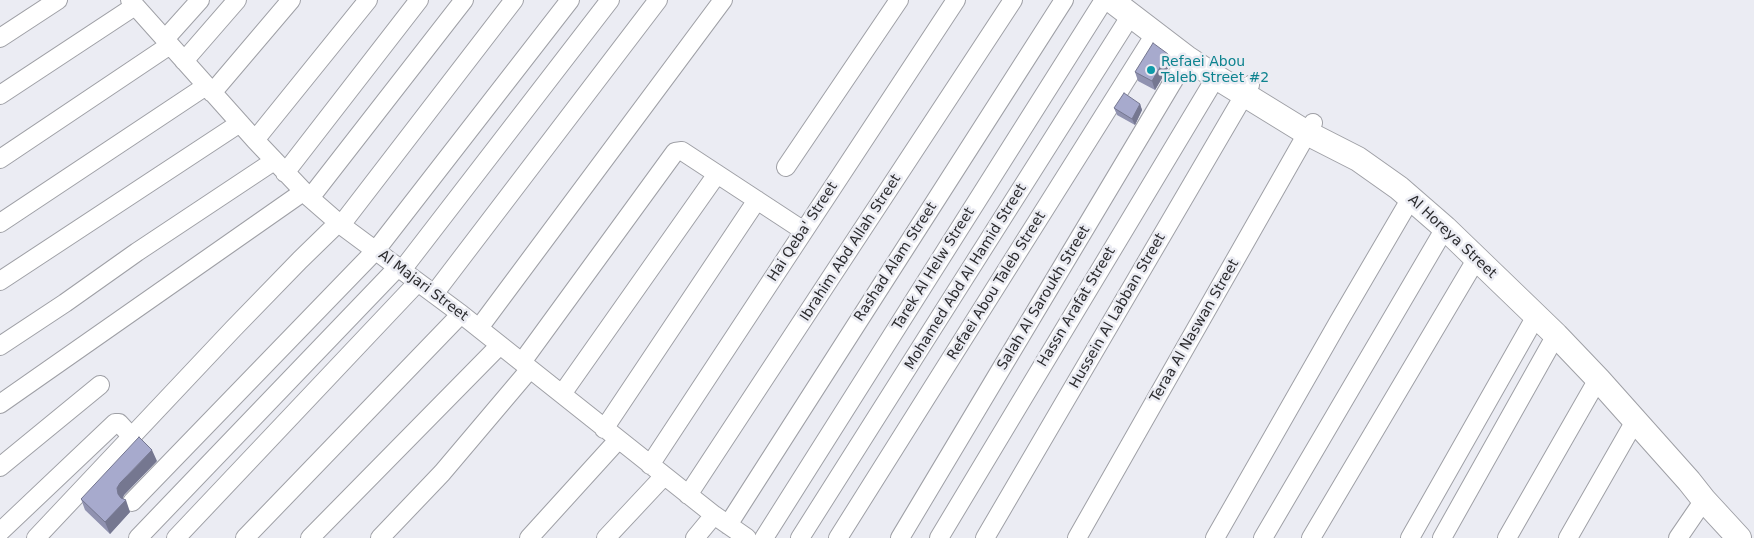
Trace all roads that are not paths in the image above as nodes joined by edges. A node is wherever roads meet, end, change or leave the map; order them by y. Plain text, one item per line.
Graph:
1 (58, 0) edge
2 (200, 0) edge
3 (236, 0) edge
4 (290, 0) edge
5 (368, 0) edge
6 (419, 0) edge
7 (464, 0) edge
8 (514, 0) edge
9 (570, 0) edge
10 (610, 0) edge
11 (658, 0) edge
12 (724, 0) edge
13 (899, 0) edge
14 (956, 0) edge
15 (1013, 0) edge
16 (1064, 0) edge
17 (1104, 0) edge
18 (1111, 0) edge
19 (133, 2) edge
20 (1133, 8) edge
21 (1155, 34) junction
22 (0, 38) edge
23 (167, 42) junction
24 (1187, 58) junction
25 (184, 61) junction
26 (1216, 76) junction
27 (209, 89) junction
28 (1248, 90) junction
29 (0, 96) edge
30 (240, 123) junction
31 (1310, 128) junction
32 (255, 140) junction
33 (0, 159) edge
34 (280, 167) junction
35 (786, 167) dead end
36 (717, 174) junction
37 (307, 195) junction
38 (1411, 198) junction
39 (757, 200) junction
40 (0, 223) edge
41 (340, 224) junction
42 (1445, 228) junction
43 (804, 231) junction
44 (376, 250) junction
45 (1476, 258) junction
46 (400, 268) junction
47 (0, 282) edge
48 (418, 282) junction
49 (434, 294) junction
50 (461, 314) junction
51 (1536, 316) junction
52 (479, 328) junction
53 (1556, 336) junction
54 (500, 345) junction
55 (0, 346) edge
56 (526, 365) junction
57 (1598, 379) junction
58 (100, 385) dead end
59 (562, 394) junction
60 (0, 404) edge
61 (1635, 421) junction
62 (611, 434) junction
63 (131, 436) junction
64 (0, 466) edge
65 (657, 470) junction
66 (1694, 477) junction
67 (688, 495) junction
68 (1704, 500) junction
69 (132, 502) dead end
70 (721, 520) junction
71 (0, 532) edge
72 (1754, 533) edge
73 (36, 538) edge
74 (138, 538) edge
75 (176, 538) edge
76 (245, 538) edge
77 (310, 538) edge
78 (380, 538) edge
79 (529, 538) edge
80 (606, 538) edge
81 (695, 538) edge
82 (747, 538) edge
83 (764, 538) edge
84 (800, 538) edge
85 (838, 538) edge
86 (900, 538) edge
87 (939, 538) edge
88 (985, 538) edge
89 (1077, 538) edge
90 (1215, 538) edge
91 (1263, 538) edge
92 (1311, 538) edge
93 (1410, 538) edge
94 (1442, 538) edge
95 (1507, 538) edge
96 (1568, 538) edge
97 (1678, 538) edge
98 (1739, 538) edge

1 - 22 street
2 - 23 street
3 - 25 street
4 - 27 street
5 - 32 street
6 - 34 street
7 - 37 street
8 - 41 street
9 - 44 street
10 - 46 street
11 - 49 street
12 - 52 street
13 - 35 street
14 - 43 street, Hai Qeba' Street
15 - 67 street, Ibrahim Abd Allah Street
16 - 70 street, Rashad Alam Street
17 - 83 street, Tarek Al Helw Street
18 - 20 main road, Al Horeya Street
19 - 23 street, Al Majari Street
19 - 29 street
20 - 21 main road, Al Horeya Street
20 - 28 main road, Al Horeya Street
20 - 84 street, Mohamed Abd Al Hamid Street
21 - 24 main road, Al Horeya Street
21 - 85 street, Refaei Abou Taleb Street
23 - 25 street, Al Majari Street
23 - 33 street
24 - 26 main road, Al Horeya Street
24 - 86 street, Salah Al Saroukh Street
25 - 27 street, Al Majari Street
26 - 28 main road, Al Horeya Street
26 - 87 street, Hassn Arafat Street
27 - 30 street, Al Majari Street
27 - 40 street
28 - 31 main road, Al Horeya Street
28 - 88 street, Hussein Al Labban Street
30 - 32 street, Al Majari Street
30 - 47 street
31 - 38 main road, Al Horeya Street
31 - 66 main road, Al Horeya Street
31 - 89 street, Teraa Al Naswan Street
32 - 34 street, Al Majari Street
34 - 37 street, Al Majari Street
34 - 55 street
36 - 39 street
36 - 56 street
36 - 59 street
37 - 41 street, Al Majari Street
37 - 60 street
38 - 42 main road, Al Horeya Street
38 - 90 street
39 - 43 street
39 - 62 street
41 - 44 street, Al Majari Street
41 - 63 street
42 - 45 main road, Al Horeya Street
42 - 91 street
43 - 65 street, Hai Qeba' Street
44 - 46 street, Al Majari Street
44 - 69 street
45 - 51 main road, Al Horeya Street
45 - 92 street
46 - 48 street, Al Majari Street
46 - 74 street
48 - 49 street, Al Majari Street
48 - 75 street
49 - 50 street, Al Majari Street
50 - 52 street, Al Majari Street
50 - 76 street
51 - 53 main road, Al Horeya Street
51 - 93 street
52 - 54 street, Al Majari Street
53 - 57 main road, Al Horeya Street
53 - 94 street
54 - 56 street, Al Majari Street
54 - 77 street
56 - 59 street, Al Majari Street
56 - 78 street
57 - 61 main road, Al Horeya Street
57 - 95 street
58 - 64 street
59 - 62 street, Al Majari Street
61 - 66 main road, Al Horeya Street
61 - 96 street
62 - 65 street, Al Majari Street
62 - 79 street
63 - 71 street
63 - 73 street
65 - 67 street, Al Majari Street
65 - 80 street, Hai Qeba' Street
66 - 68 main road, Al Horeya Street
66 - 72 main road, Al Horeya Street
67 - 70 street, Al Majari Street
68 - 97 street
68 - 98 main road, Al Horeya Street
70 - 81 street, Rashad Alam Street
70 - 82 street, Al Majari Street

